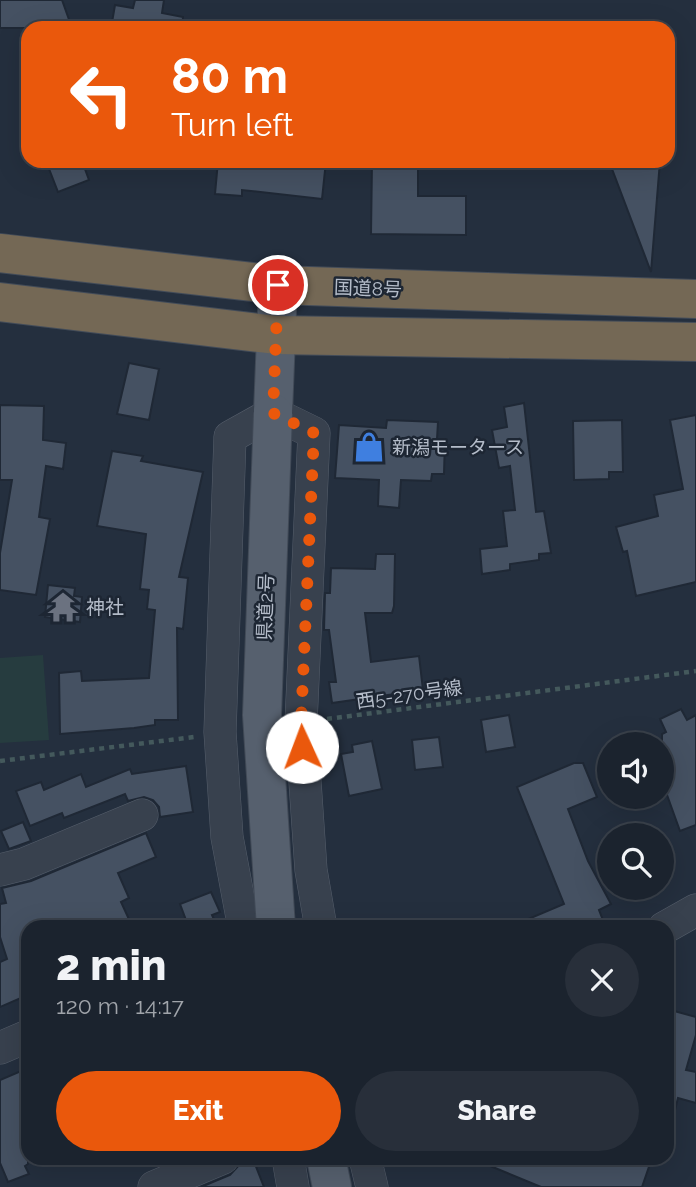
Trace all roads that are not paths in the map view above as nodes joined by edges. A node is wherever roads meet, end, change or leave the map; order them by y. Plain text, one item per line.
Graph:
1 (0, 253) edge
2 (278, 285) junction
3 (696, 299) edge
4 (0, 302) edge
5 (276, 335) junction
6 (696, 342) edge
7 (273, 413) junction
8 (142, 815) dead end
9 (0, 870) edge
10 (696, 909) edge
11 (243, 920) edge
12 (275, 920) edge
13 (320, 920) edge
14 (674, 922) edge
15 (21, 1039) edge
16 (0, 1048) edge
17 (206, 1165) edge
18 (289, 1165) edge
19 (327, 1165) edge
20 (367, 1165) edge
21 (154, 1187) edge
22 (293, 1187) edge
23 (332, 1187) edge
24 (372, 1187) edge

1 - 2 highway, 国道8号
2 - 3 highway, 国道8号
2 - 5 main road, 県道2号
4 - 5 highway
5 - 6 highway
5 - 7 main road, 県道2号
7 - 11 street
7 - 12 main road, 県道2号, bridge
7 - 13 street
8 - 9 street
10 - 14 street
15 - 16 street
17 - 21 street
18 - 22 street
19 - 23 main road
20 - 24 street

